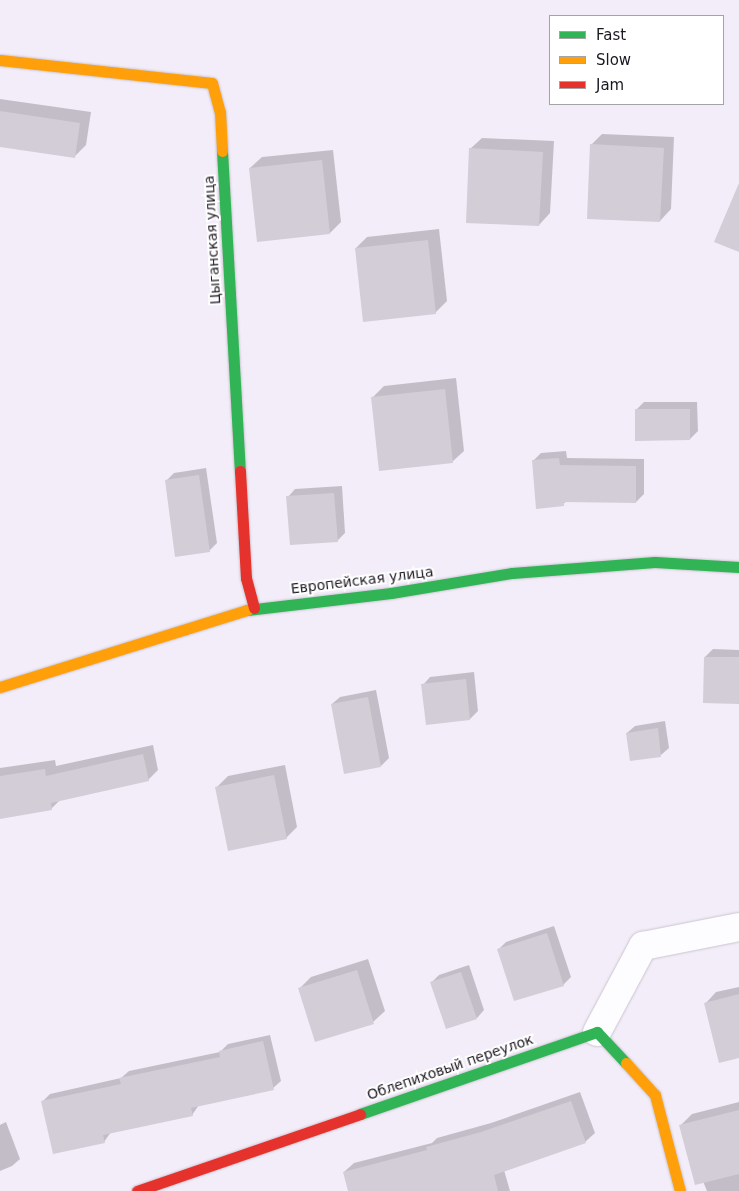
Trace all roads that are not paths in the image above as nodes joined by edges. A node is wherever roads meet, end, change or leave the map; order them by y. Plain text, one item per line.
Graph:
1 (0, 60) edge
2 (739, 568) edge
3 (254, 608) junction
4 (0, 687) edge
5 (739, 927) edge
6 (597, 1032) junction
7 (170, 1186) edge
8 (137, 1191) edge
9 (680, 1191) edge

1 - 3 street, Цыганская улица
2 - 3 street, Европейская улица
3 - 4 street, Европейская улица
5 - 6 street
6 - 7 street, Облепиховый переулок
6 - 9 street
7 - 8 street, Облепиховый переулок

